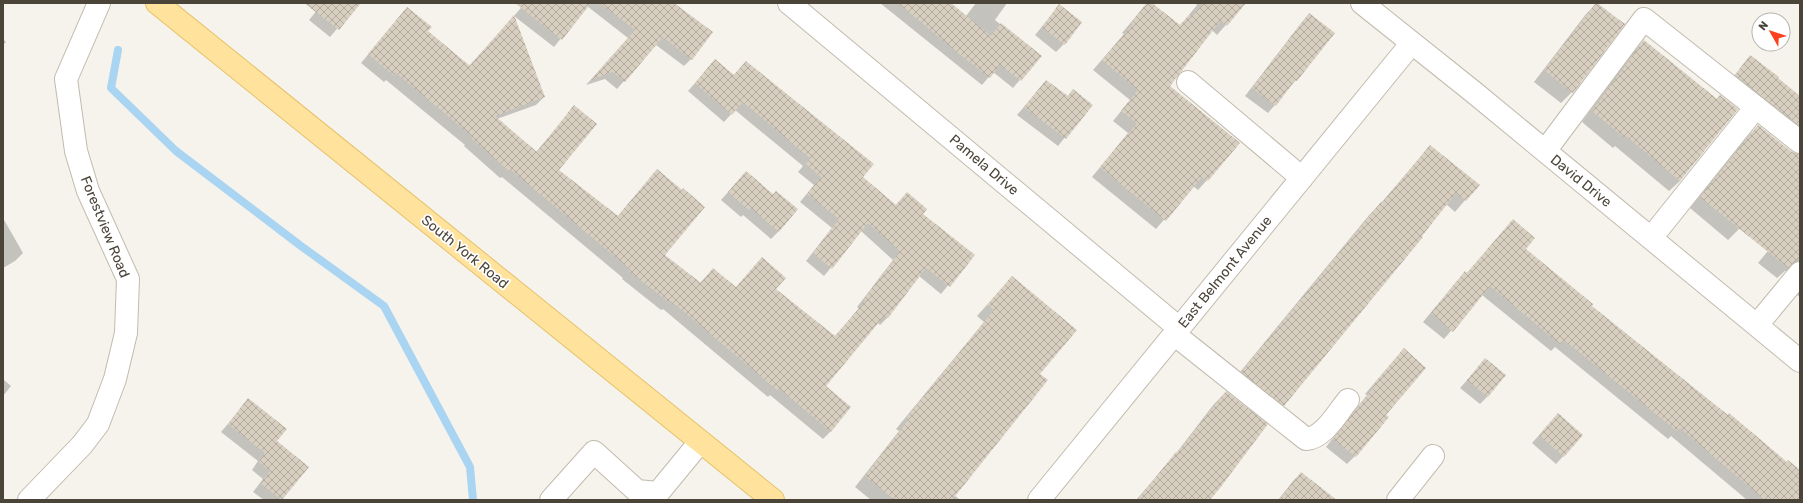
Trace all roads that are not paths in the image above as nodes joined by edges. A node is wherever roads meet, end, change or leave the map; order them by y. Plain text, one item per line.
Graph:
1 (99, 3) edge
2 (157, 3) edge
3 (789, 3) edge
4 (1362, 3) edge
5 (1411, 44) junction
6 (1188, 82) dead end
7 (1756, 107) junction
8 (1800, 142) edge
9 (1545, 151) junction
10 (1302, 178) junction
11 (1651, 238) junction
12 (1800, 273) edge
13 (1757, 325) junction
14 (1177, 331) junction
15 (1800, 360) edge
16 (1348, 400) dead end
17 (700, 442) junction
18 (1434, 456) dead end
19 (633, 495) edge
20 (29, 500) edge
21 (551, 500) edge
22 (773, 500) edge
23 (1039, 500) edge
24 (1398, 500) edge

1 - 20 street, Forestview Road
2 - 17 main road, South York Road
3 - 14 street, Pamela Drive
4 - 5 street, David Drive
5 - 9 street, David Drive
5 - 10 street, East Belmont Avenue
6 - 10 street
7 - 8 street
7 - 9 street
7 - 11 street
9 - 11 street, David Drive
10 - 14 street, East Belmont Avenue
11 - 13 street, David Drive
12 - 13 street
13 - 15 street, David Drive
14 - 16 street, Pamela Drive
14 - 23 street, East Belmont Avenue
17 - 19 street
17 - 22 main road, South York Road
18 - 24 street
19 - 21 street

